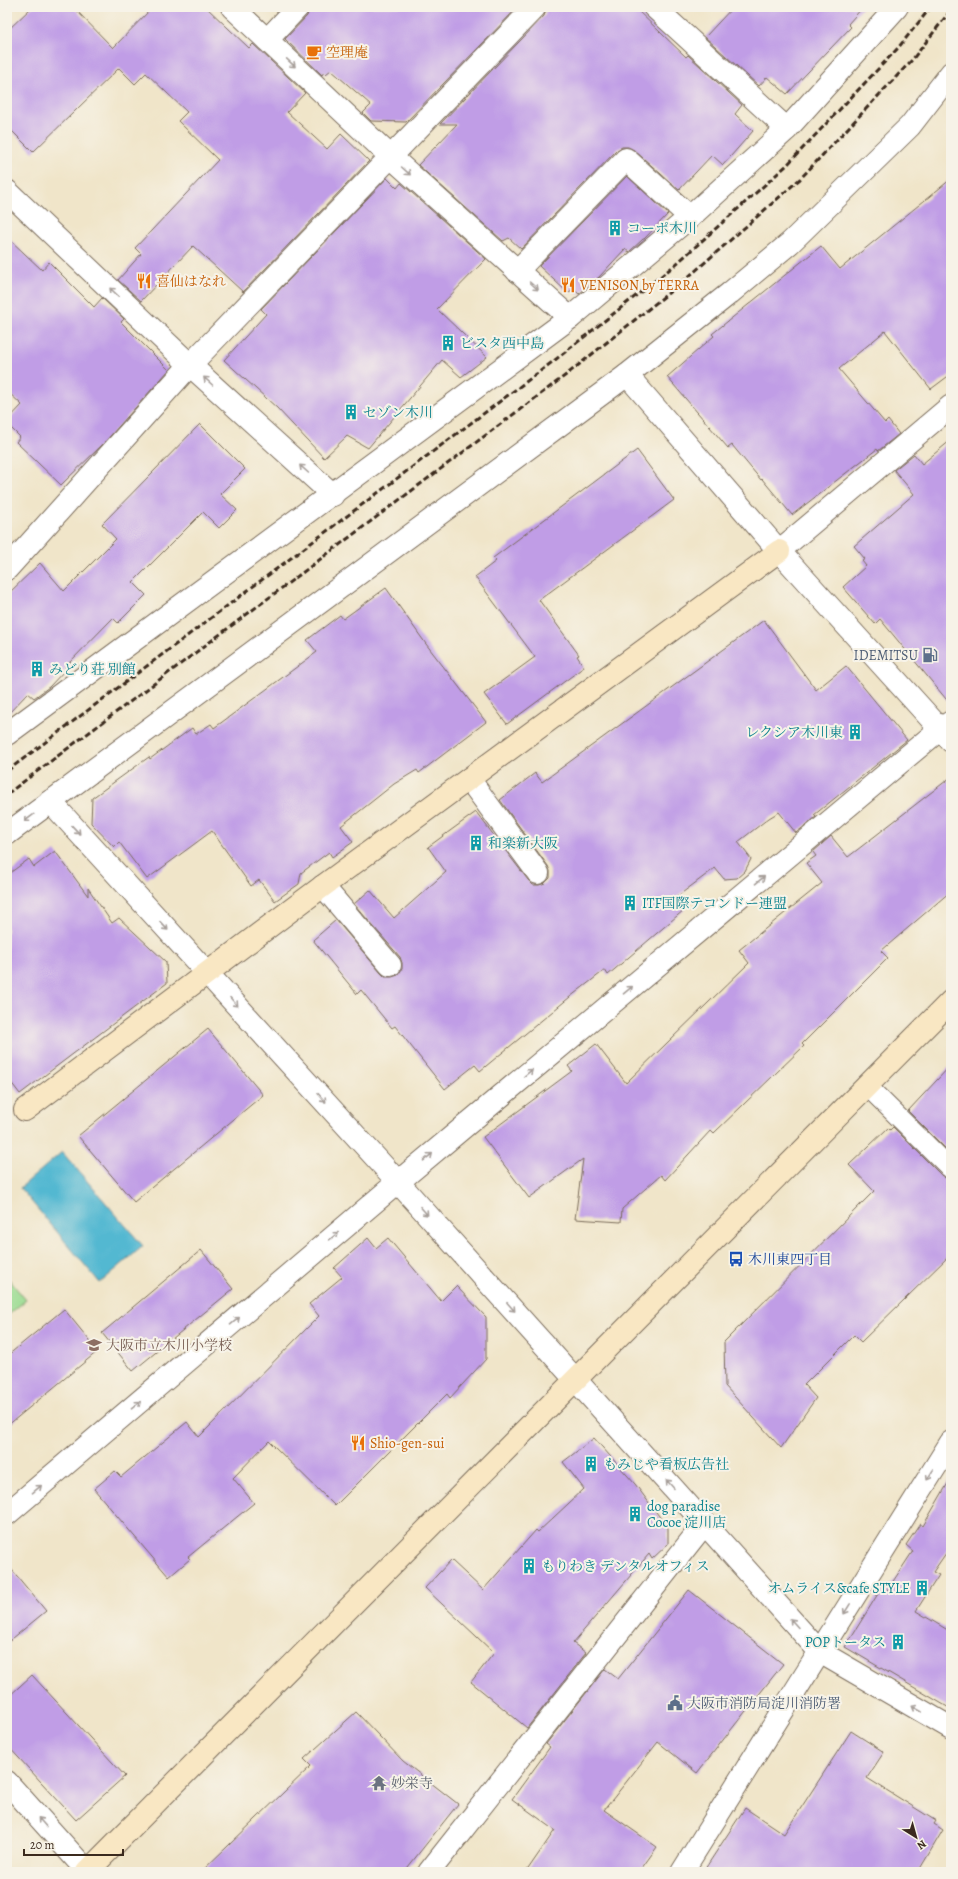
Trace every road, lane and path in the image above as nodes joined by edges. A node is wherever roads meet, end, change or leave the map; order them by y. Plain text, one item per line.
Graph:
1 (232, 7) edge
2 (298, 7) edge
3 (535, 7) edge
4 (654, 7) edge
5 (896, 7) edge
6 (267, 40) junction
7 (951, 73) edge
8 (787, 129) junction
9 (391, 157) junction
10 (7, 191) edge
11 (690, 217) junction
12 (517, 271) junction
13 (570, 318) junction
14 (190, 365) junction
15 (626, 374) junction
16 (951, 406) edge
17 (333, 495) junction
18 (779, 551) junction
19 (7, 569) edge
20 (947, 731) edge
21 (7, 734) edge
22 (469, 778) junction
23 (50, 801) junction
24 (7, 834) edge
25 (538, 873) dead end
26 (323, 886) junction
27 (390, 964) dead end
28 (208, 973) junction
29 (951, 1001) edge
30 (866, 1085) junction
31 (25, 1110) dead end
32 (951, 1169) edge
33 (398, 1182) junction
34 (576, 1379) junction
35 (951, 1442) edge
36 (7, 1514) edge
37 (706, 1523) junction
38 (820, 1652) junction
39 (951, 1728) edge
40 (7, 1782) edge
41 (87, 1872) edge
42 (429, 1872) edge
43 (682, 1872) edge

1 - 6 street
2 - 6 street
3 - 9 street
4 - 8 street
5 - 8 street
6 -> 9 street
7 - 15 street
8 - 11 street
9 -> 12 street
9 - 14 street
14 -> 10 street
11 - 12 street
11 - 13 street
12 -> 13 street
13 - 17 street
17 -> 14 street
14 - 19 street
15 - 18 street
15 - 23 street
16 - 18 street
17 - 21 street
18 - 20 street
18 - 22 street
33 -> 20 street
22 - 25 street
22 - 26 street
23 -> 24 street
23 -> 28 street
26 - 27 street
26 - 28 street
28 - 31 street
28 -> 33 street
29 - 30 street
30 - 32 lane
30 - 34 street
33 -> 34 street
36 -> 33 street
37 -> 34 street
34 - 41 street
35 -> 38 street
38 -> 37 street
37 - 42 street
39 -> 38 street
38 - 43 street
41 -> 40 street

